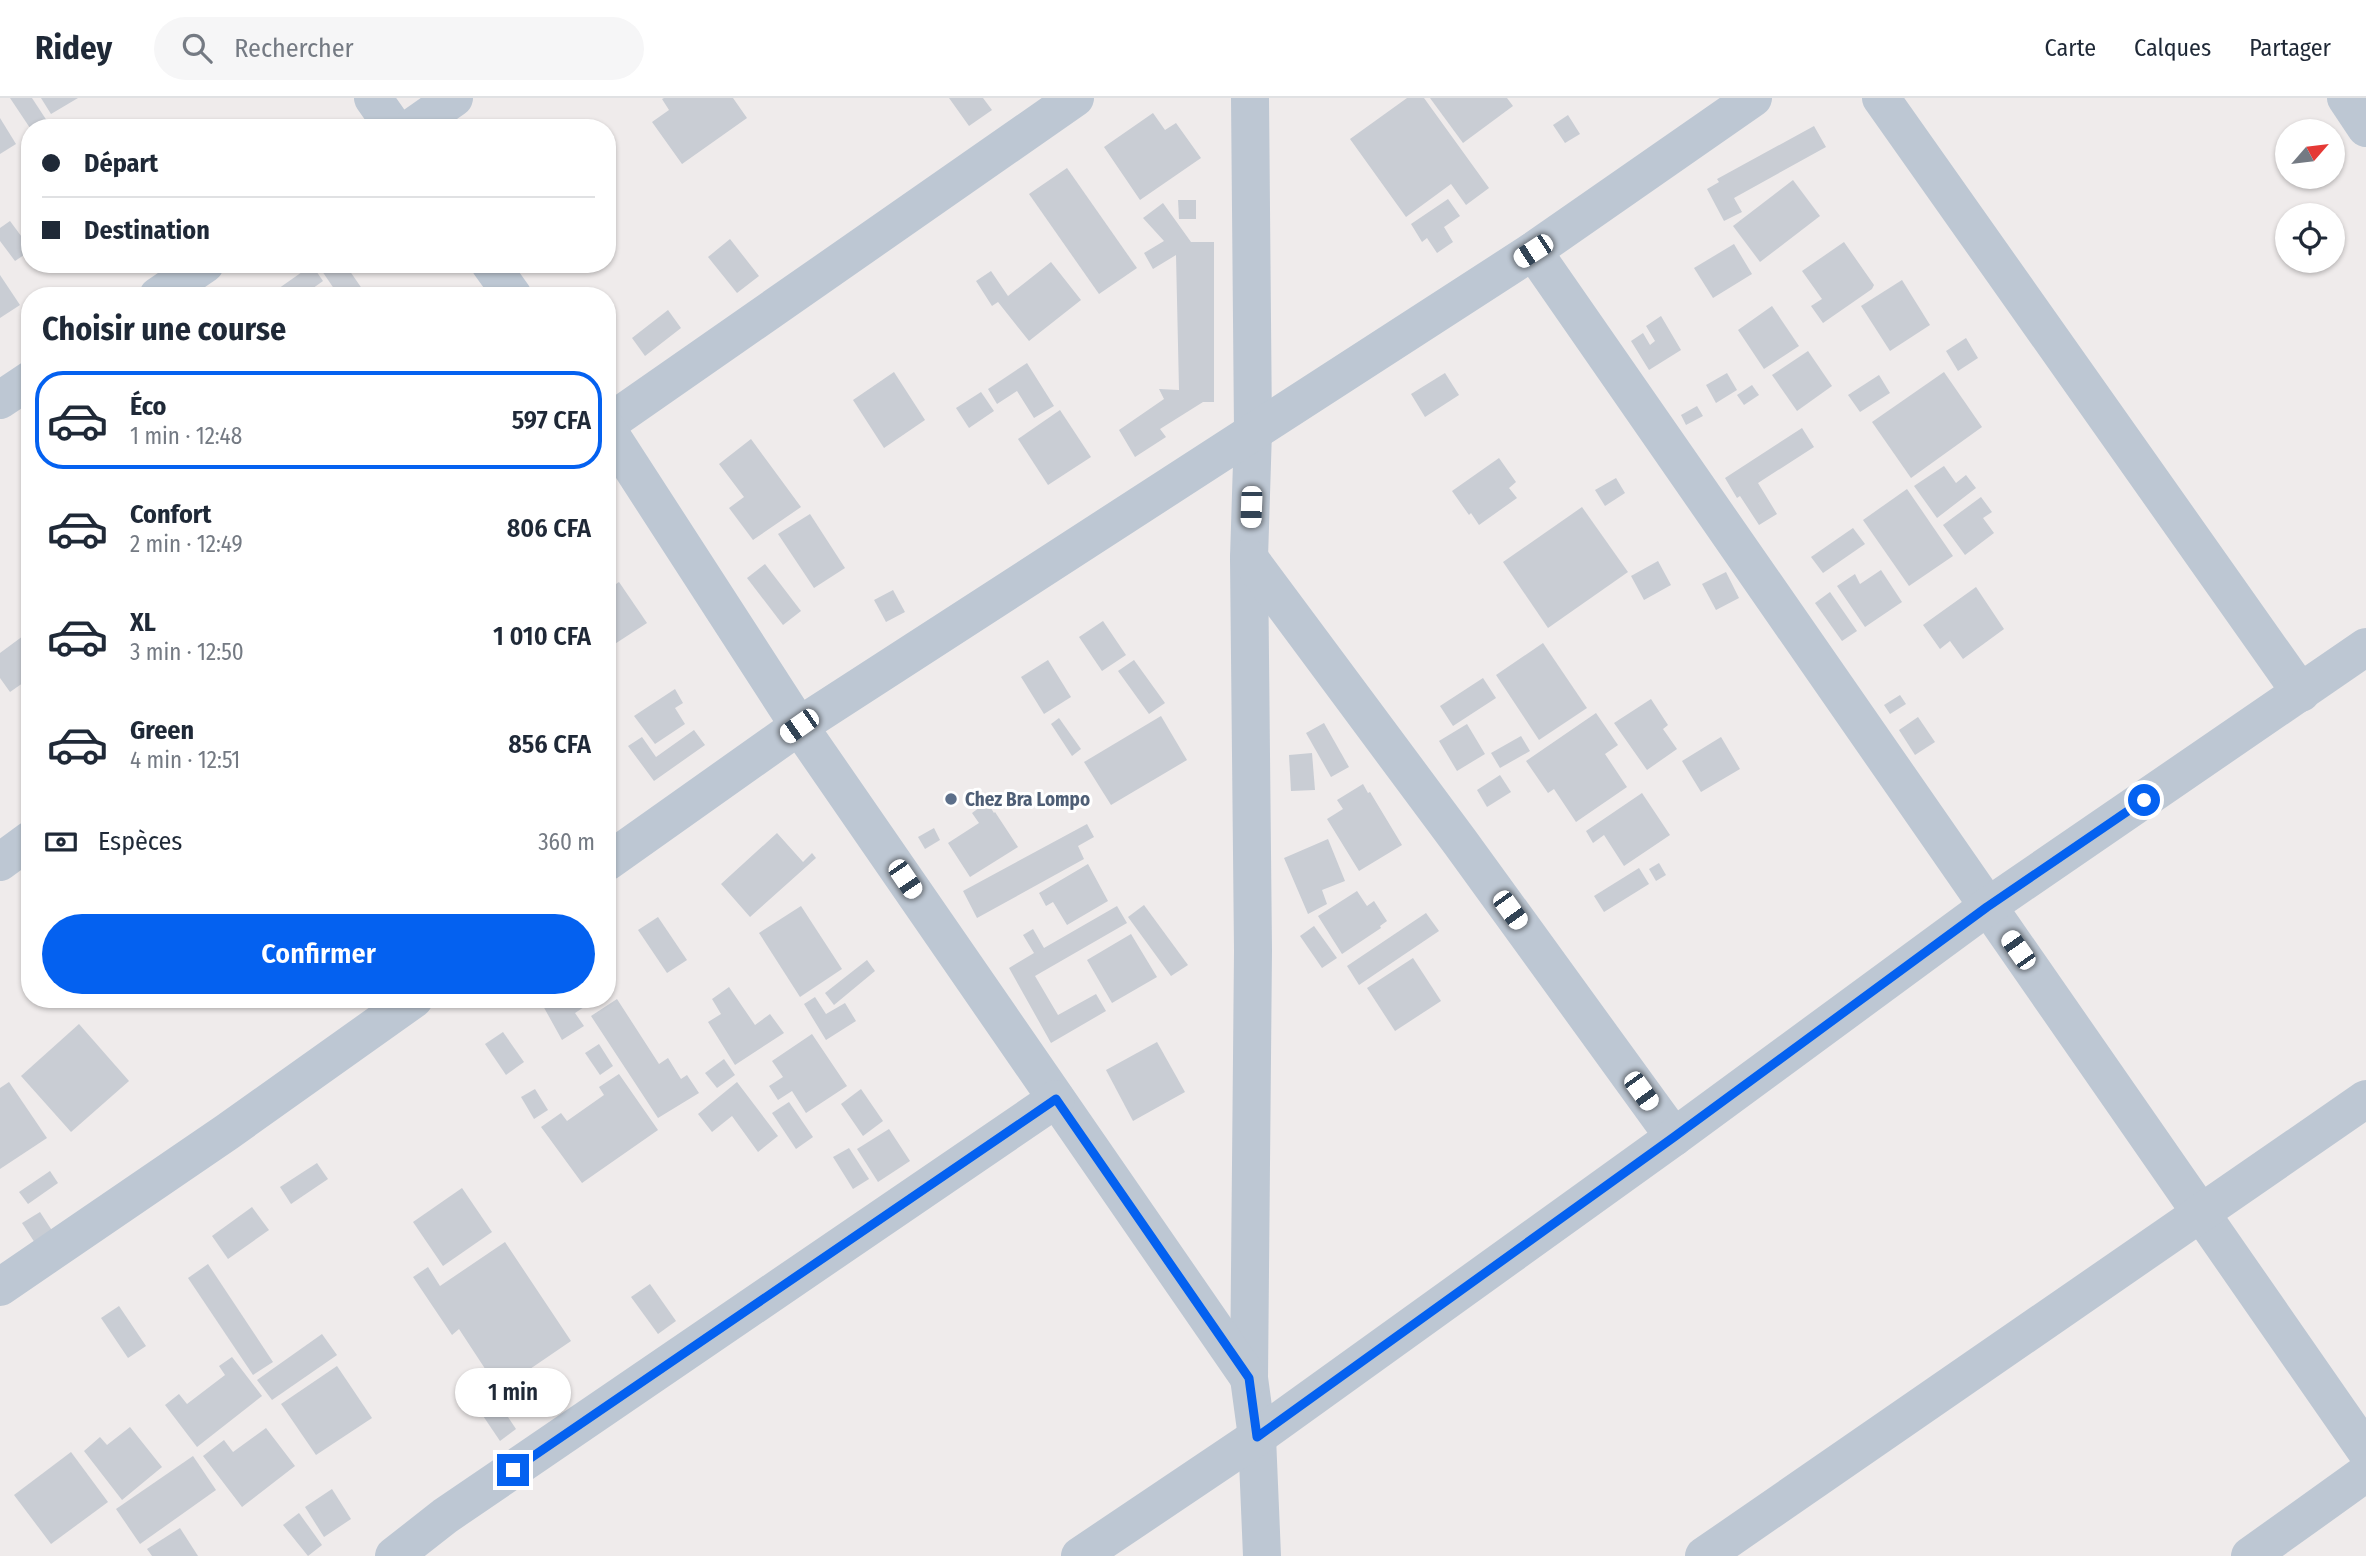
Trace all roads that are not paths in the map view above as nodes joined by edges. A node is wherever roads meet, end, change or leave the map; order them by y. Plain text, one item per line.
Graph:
1 (373, 98) edge
2 (454, 98) edge
3 (1076, 98) edge
4 (1250, 98) edge
5 (1753, 98) edge
6 (1881, 98) edge
7 (2346, 98) edge
8 (388, 119) edge
9 (424, 119) edge
10 (2366, 128) edge
11 (1533, 251) junction
12 (192, 273) edge
13 (171, 287) edge
14 (21, 386) edge
15 (0, 400) edge
16 (616, 421) edge
17 (1253, 431) junction
18 (616, 441) edge
19 (1249, 558) junction
20 (2366, 647) edge
21 (2301, 693) junction
22 (799, 726) junction
23 (21, 847) edge
24 (616, 856) edge
25 (0, 862) edge
26 (1987, 907) junction
27 (401, 1008) edge
28 (1056, 1099) junction
29 (2366, 1099) edge
30 (1674, 1137) junction
31 (2202, 1213) junction
32 (0, 1287) edge
33 (1249, 1378) junction
34 (1257, 1437) junction
35 (2366, 1451) edge
36 (2366, 1473) edge
37 (394, 1556) edge
38 (1080, 1556) edge
39 (1262, 1556) edge
40 (1704, 1556) edge
41 (2250, 1556) edge

1 - 8 street
2 - 9 street
3 - 16 street
4 - 17 street
5 - 11 street
6 - 21 street
7 - 10 street
11 - 17 street
11 - 26 street
12 - 13 street
14 - 15 street
17 - 19 street
17 - 22 street
18 - 22 street
19 - 30 street
19 - 33 street
20 - 21 street
21 - 26 street
22 - 24 street
22 - 28 street
23 - 25 street
26 - 30 street
26 - 31 street
27 - 32 street
28 - 33 street
28 - 37 street
29 - 31 street
30 - 34 street
31 - 35 street
31 - 40 street
33 - 34 street
34 - 38 street
34 - 39 street
36 - 41 street

